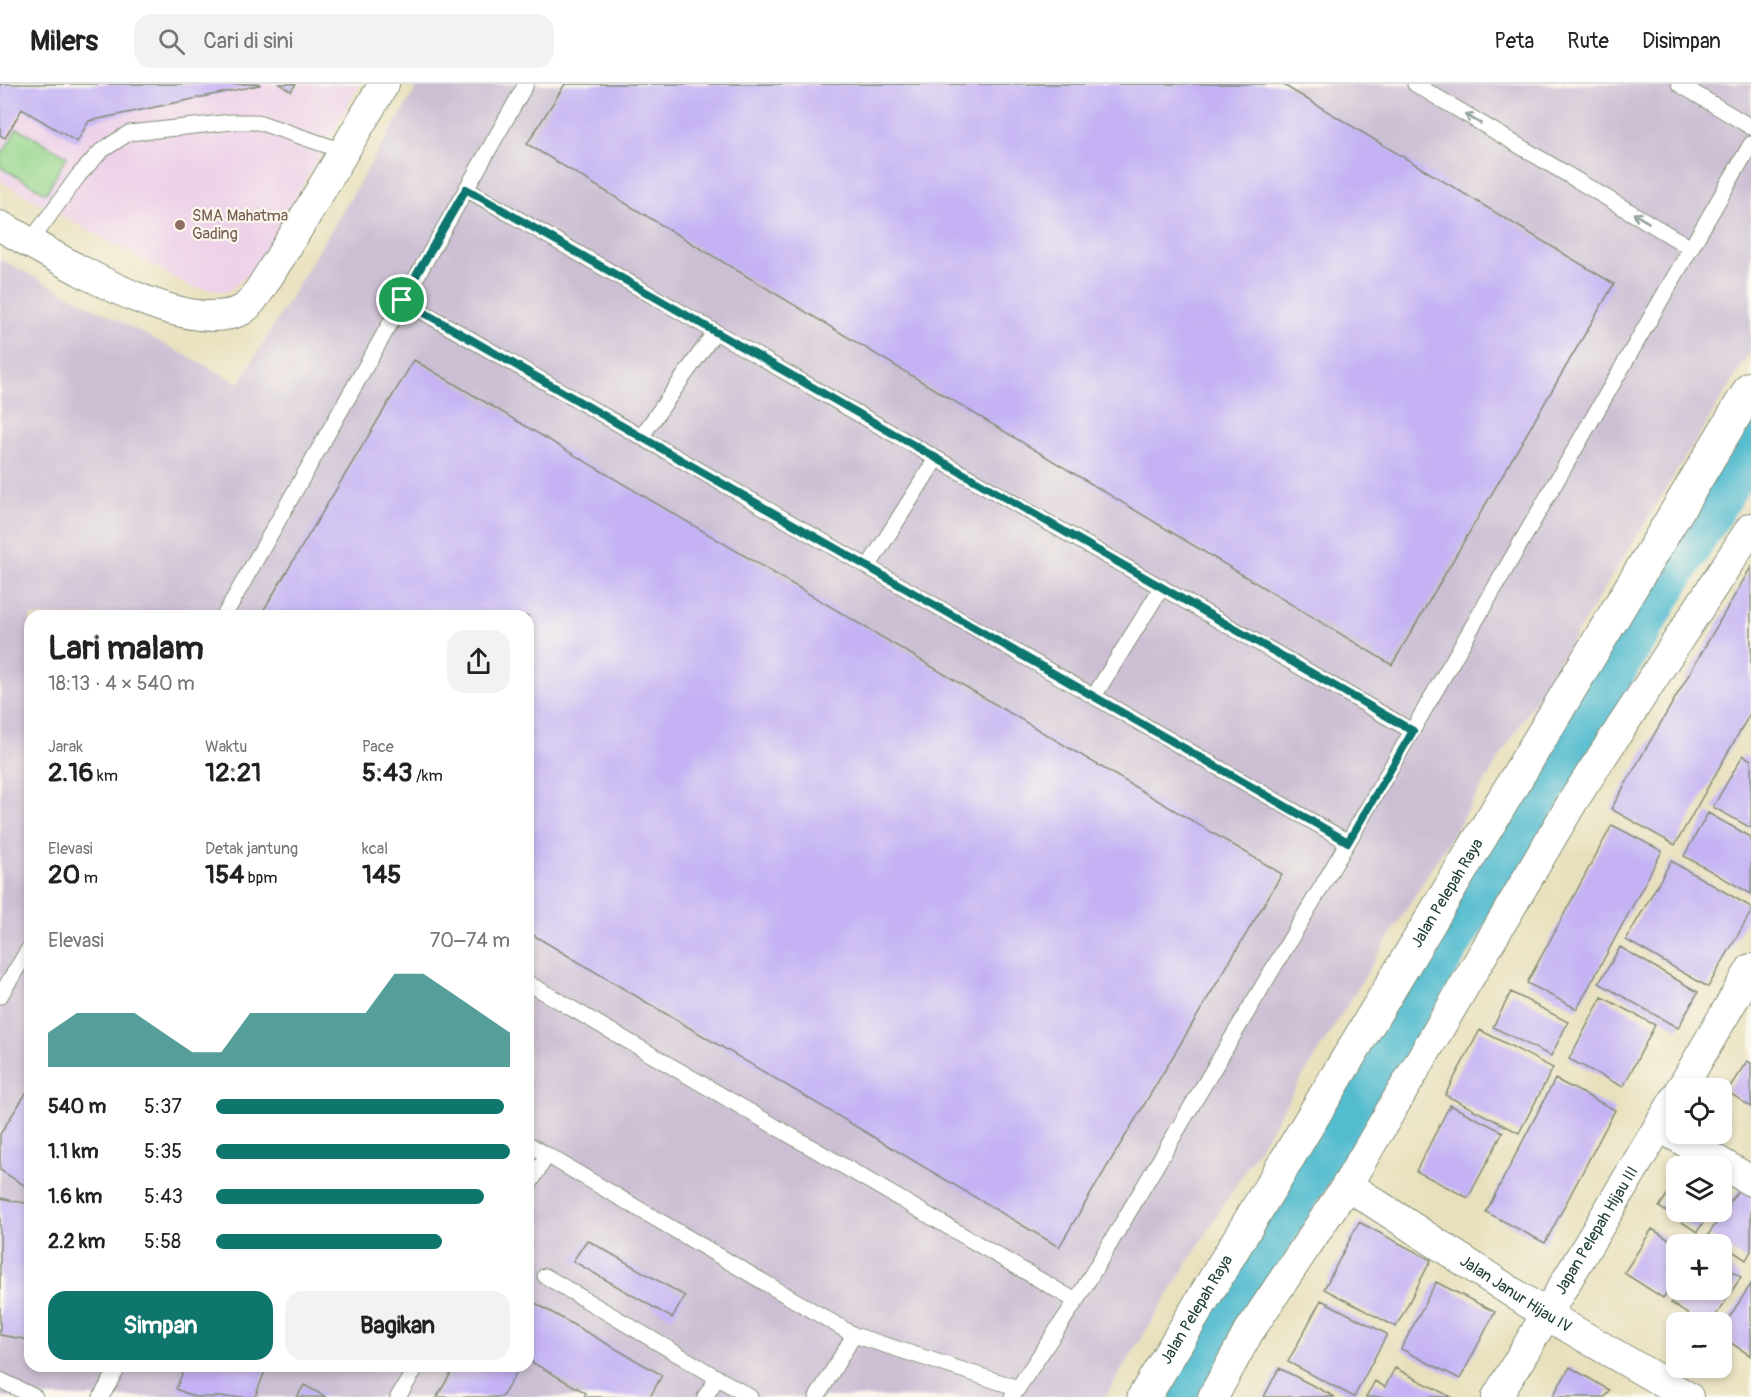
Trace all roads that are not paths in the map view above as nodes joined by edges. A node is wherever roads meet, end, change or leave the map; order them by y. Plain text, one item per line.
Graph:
1 (384, 84) edge
2 (526, 84) edge
3 (1415, 84) edge
4 (1679, 84) edge
5 (1751, 127) edge
6 (1751, 144) edge
7 (346, 152) junction
8 (466, 189) junction
9 (0, 226) edge
10 (30, 242) junction
11 (1691, 248) junction
12 (402, 300) junction
13 (715, 332) junction
14 (1751, 389) edge
15 (642, 437) junction
16 (936, 459) junction
17 (1751, 528) edge
18 (868, 567) junction
19 (1162, 587) junction
20 (227, 610) edge
21 (1094, 696) junction
22 (1413, 731) junction
23 (1348, 842) junction
24 (24, 957) edge
25 (1751, 969) edge
26 (534, 986) edge
27 (0, 996) edge
28 (1687, 1078) edge
29 (1666, 1114) edge
30 (1659, 1126) junction
31 (534, 1147) edge
32 (547, 1155) junction
33 (534, 1177) edge
34 (1751, 1181) edge
35 (1347, 1185) junction
36 (545, 1276) dead end
37 (1076, 1301) junction
38 (1546, 1315) junction
39 (854, 1335) junction
40 (116, 1372) edge
41 (413, 1372) edge
42 (717, 1378) junction
43 (0, 1380) edge
44 (1015, 1392) edge
45 (35, 1397) edge
46 (101, 1397) edge
47 (398, 1397) edge
48 (705, 1397) edge
49 (750, 1397) edge
50 (817, 1397) edge
51 (1143, 1397) edge
52 (1213, 1397) edge
53 (1497, 1397) edge
54 (1688, 1397) edge

1 - 7 street
2 - 8 lane
11 -> 3 lane
4 - 5 lane
6 - 11 lane
7 - 10 lane
7 - 10 street
8 - 12 lane
8 - 13 lane
9 - 10 street
11 - 22 lane
12 - 15 lane
12 - 20 lane
13 - 15 lane
13 - 16 lane
14 - 51 street, Jalan Pelepah Raya
15 - 18 lane
16 - 18 lane
16 - 19 lane
17 - 35 street
18 - 21 lane
19 - 21 lane
19 - 22 lane
21 - 23 lane
22 - 23 lane
23 - 37 lane
24 - 27 lane
25 - 28 street
26 - 37 lane
29 - 30 street, Japan Pelepah Hijau III
30 - 34 street
30 - 38 street, Japan Pelepah Hijau III
31 - 32 lane
32 - 33 lane
32 - 39 lane
35 - 38 street, Jalan Janur Hijau IV
35 - 52 street
36 - 42 lane
37 - 44 lane
38 - 53 street, Japan Pelepah Hijau III
38 - 54 street, Jalan Janur Hijau IV
39 - 44 lane
39 - 50 lane
40 - 46 lane
41 - 47 lane
42 - 48 lane
42 - 49 lane
43 - 45 lane

